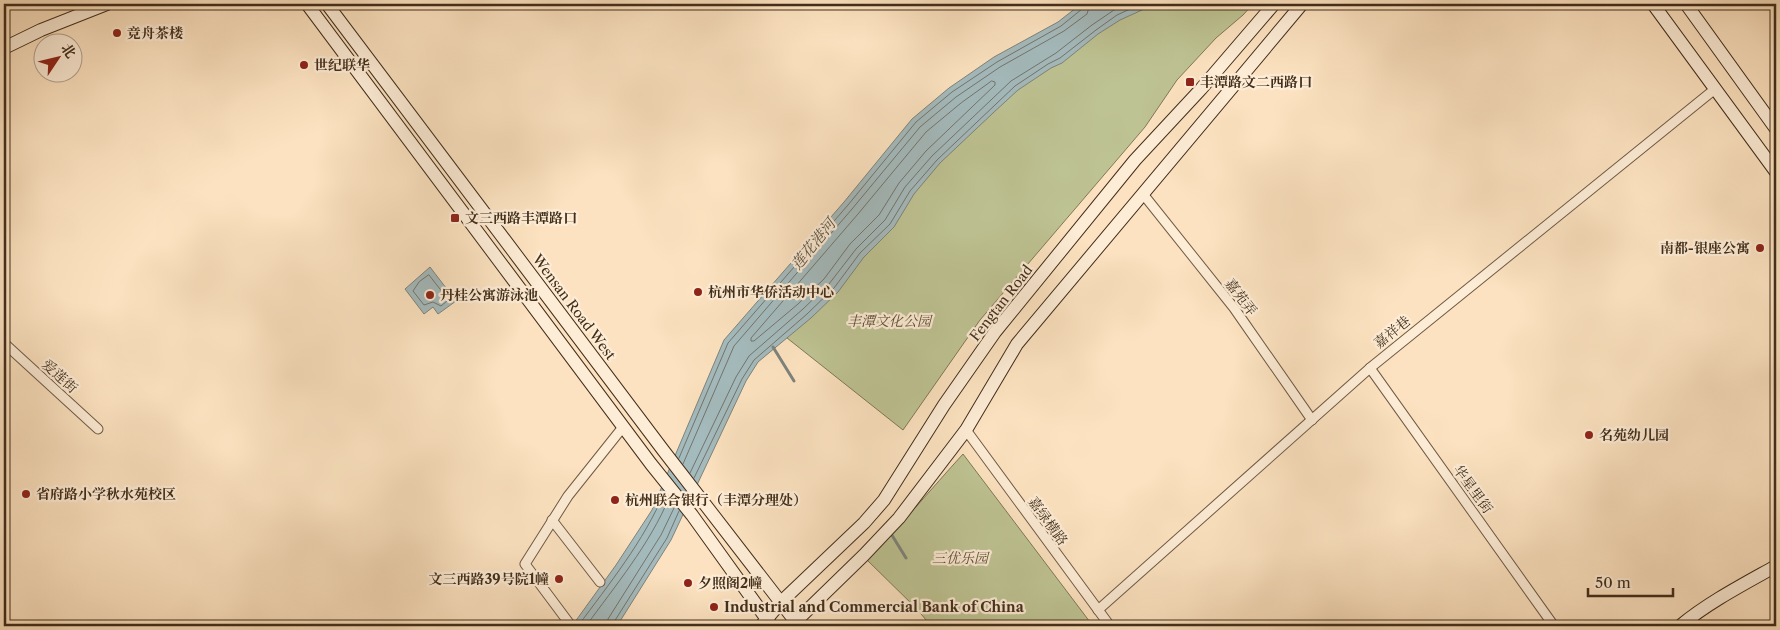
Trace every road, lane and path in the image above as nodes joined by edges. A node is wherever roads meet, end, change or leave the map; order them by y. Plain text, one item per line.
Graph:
1 (107, 4) edge
2 (308, 4) edge
3 (327, 4) edge
4 (1274, 4) edge
5 (1302, 4) edge
6 (1653, 4) edge
7 (1686, 4) edge
8 (4, 48) edge
9 (1715, 89) junction
10 (1776, 129) edge
11 (1776, 172) edge
12 (1143, 194) junction
13 (4, 343) edge
14 (1370, 368) junction
15 (1312, 420) junction
16 (623, 427) junction
17 (98, 429) dead end
18 (966, 430) junction
19 (552, 520) junction
20 (1776, 566) edge
21 (600, 582) dead end
22 (780, 602) junction
23 (1098, 610) junction
24 (570, 623) dead end
25 (766, 624) edge
26 (795, 625) edge
27 (1110, 626) edge
28 (1554, 626) edge
29 (1680, 626) edge

1 - 8 main road
2 - 16 main road
3 - 22 main road, Wensan Road West
4 - 22 main road, Fengtan Road
5 - 12 main road
6 - 9 main road
7 - 10 main road
9 - 11 main road
9 - 14 street, 嘉祥巷
12 - 15 street, 嘉苑弄
12 - 18 main road
13 - 17 street, 爱莲街
14 - 15 street, 嘉祥巷
14 - 28 street, 华星里街
15 - 23 street, 嘉祥巷
16 - 19 street
16 - 25 main road
18 - 23 street, 嘉绿横路
18 - 26 main road
19 - 21 street
19 - 24 street
20 - 29 main road
22 - 25 main road, Fengtan Road
22 - 26 main road, Wensan Road West
23 - 27 street, 嘉绿横路

